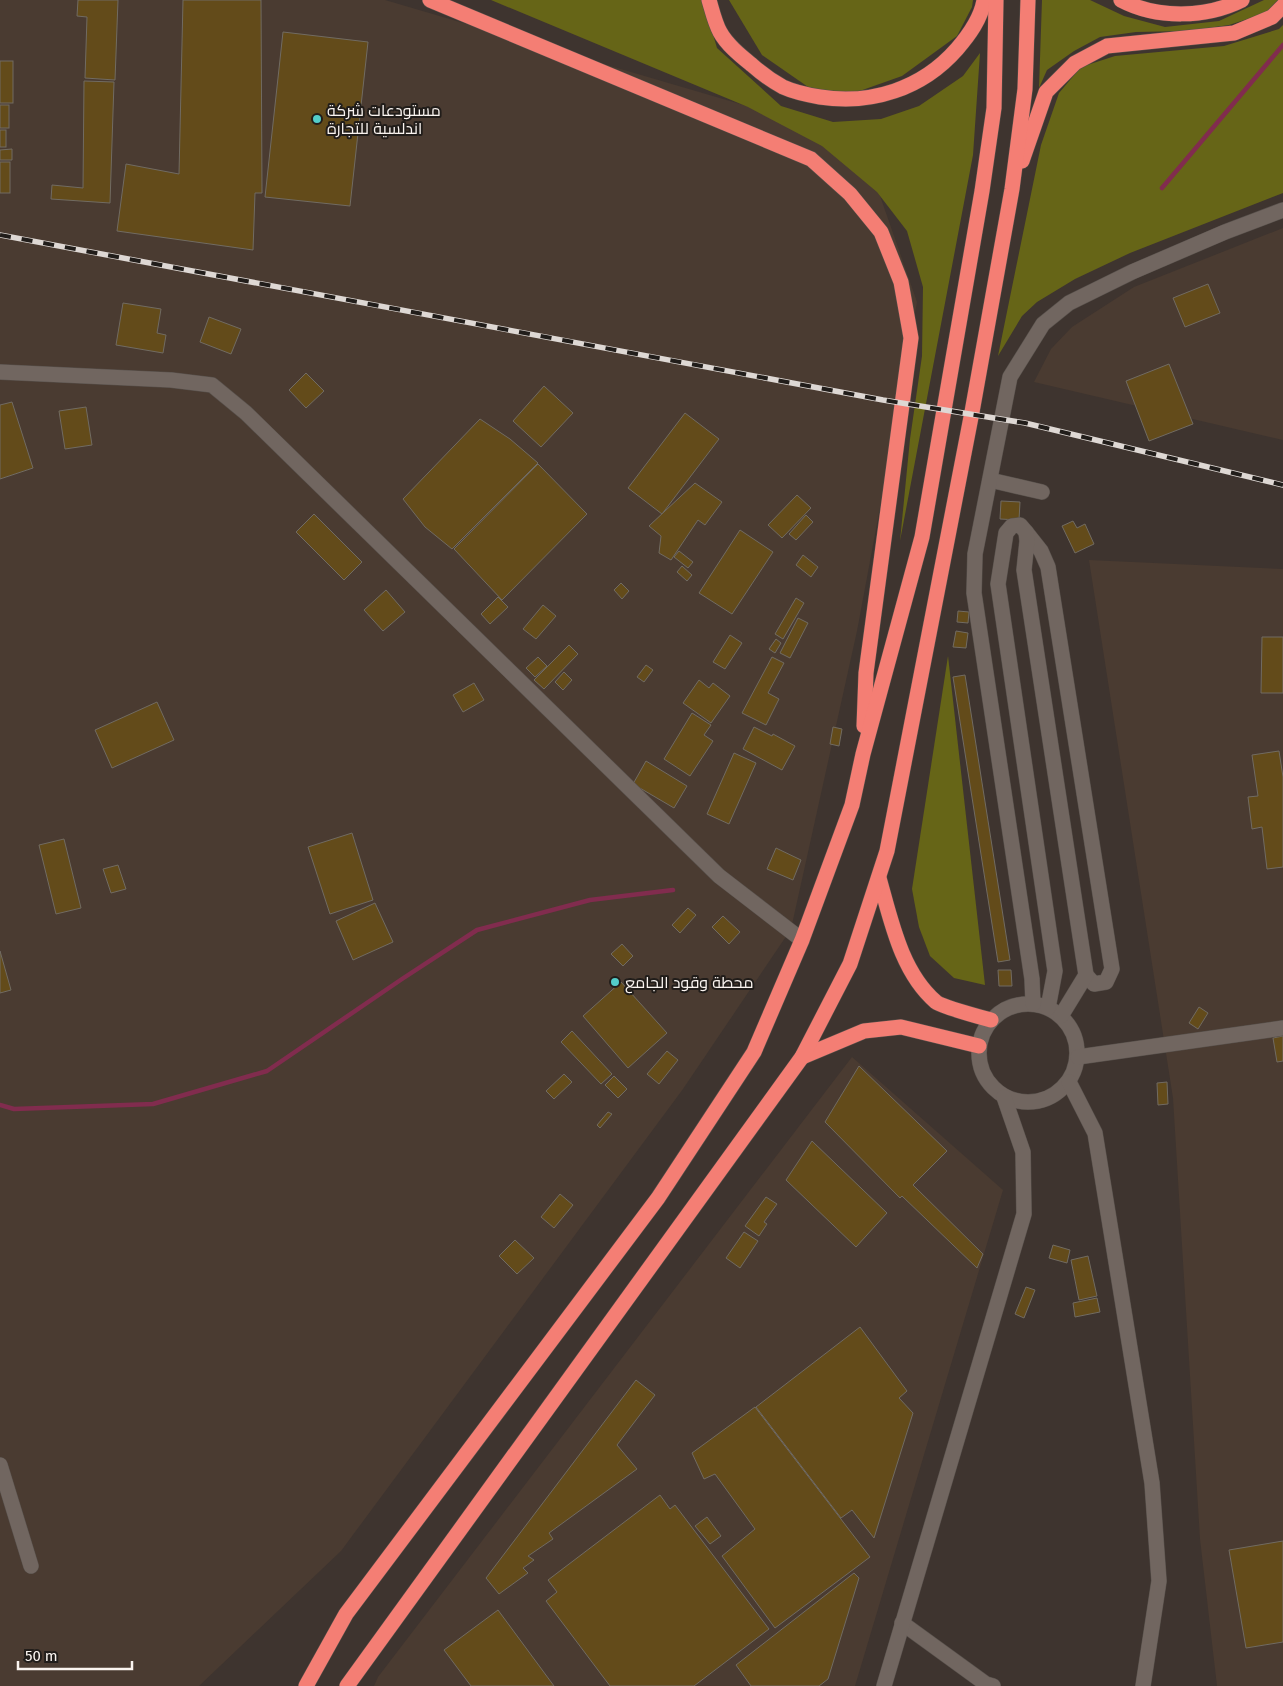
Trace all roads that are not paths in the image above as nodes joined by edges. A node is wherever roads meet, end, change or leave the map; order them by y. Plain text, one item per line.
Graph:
1 (430, 0) edge
2 (709, 0) edge
3 (984, 0) edge
4 (996, 0) edge
5 (1028, 0) edge
6 (1121, 0) edge
7 (1242, 0) edge
8 (1283, 6) edge
9 (1012, 189) junction
10 (1283, 210) edge
11 (0, 372) edge
12 (990, 480) junction
13 (1042, 492) dead end
14 (1026, 532) junction
15 (863, 754) junction
16 (879, 878) junction
17 (802, 940) junction
18 (1086, 975) junction
19 (1047, 1009) junction
20 (991, 1020) junction
21 (1283, 1028) edge
22 (979, 1046) junction
23 (802, 1057) junction
24 (1078, 1057) junction
25 (1068, 1082) junction
26 (1004, 1097) junction
27 (0, 1465) edge
28 (31, 1566) dead end
29 (902, 1623) junction
30 (306, 1686) edge
31 (347, 1686) edge
32 (884, 1686) edge
33 (993, 1686) edge
34 (1142, 1686) edge

1 - 15 highway
2 - 3 highway
4 - 15 highway
5 - 9 highway
6 - 7 highway
8 - 9 highway
9 - 16 highway
10 - 12 street
11 - 17 street
12 - 13 street
12 - 19 street
14 - 18 street
14 - 18 street
14 - 19 street
15 - 17 highway
16 - 20 highway
16 - 23 highway
17 - 30 highway
18 - 19 street
19 - 20 street
19 - 24 street
20 - 22 street
21 - 24 street
22 - 23 highway
22 - 26 street
23 - 31 highway
24 - 25 street
25 - 26 street
25 - 34 street
26 - 29 street
27 - 28 street
29 - 32 street
29 - 33 street

